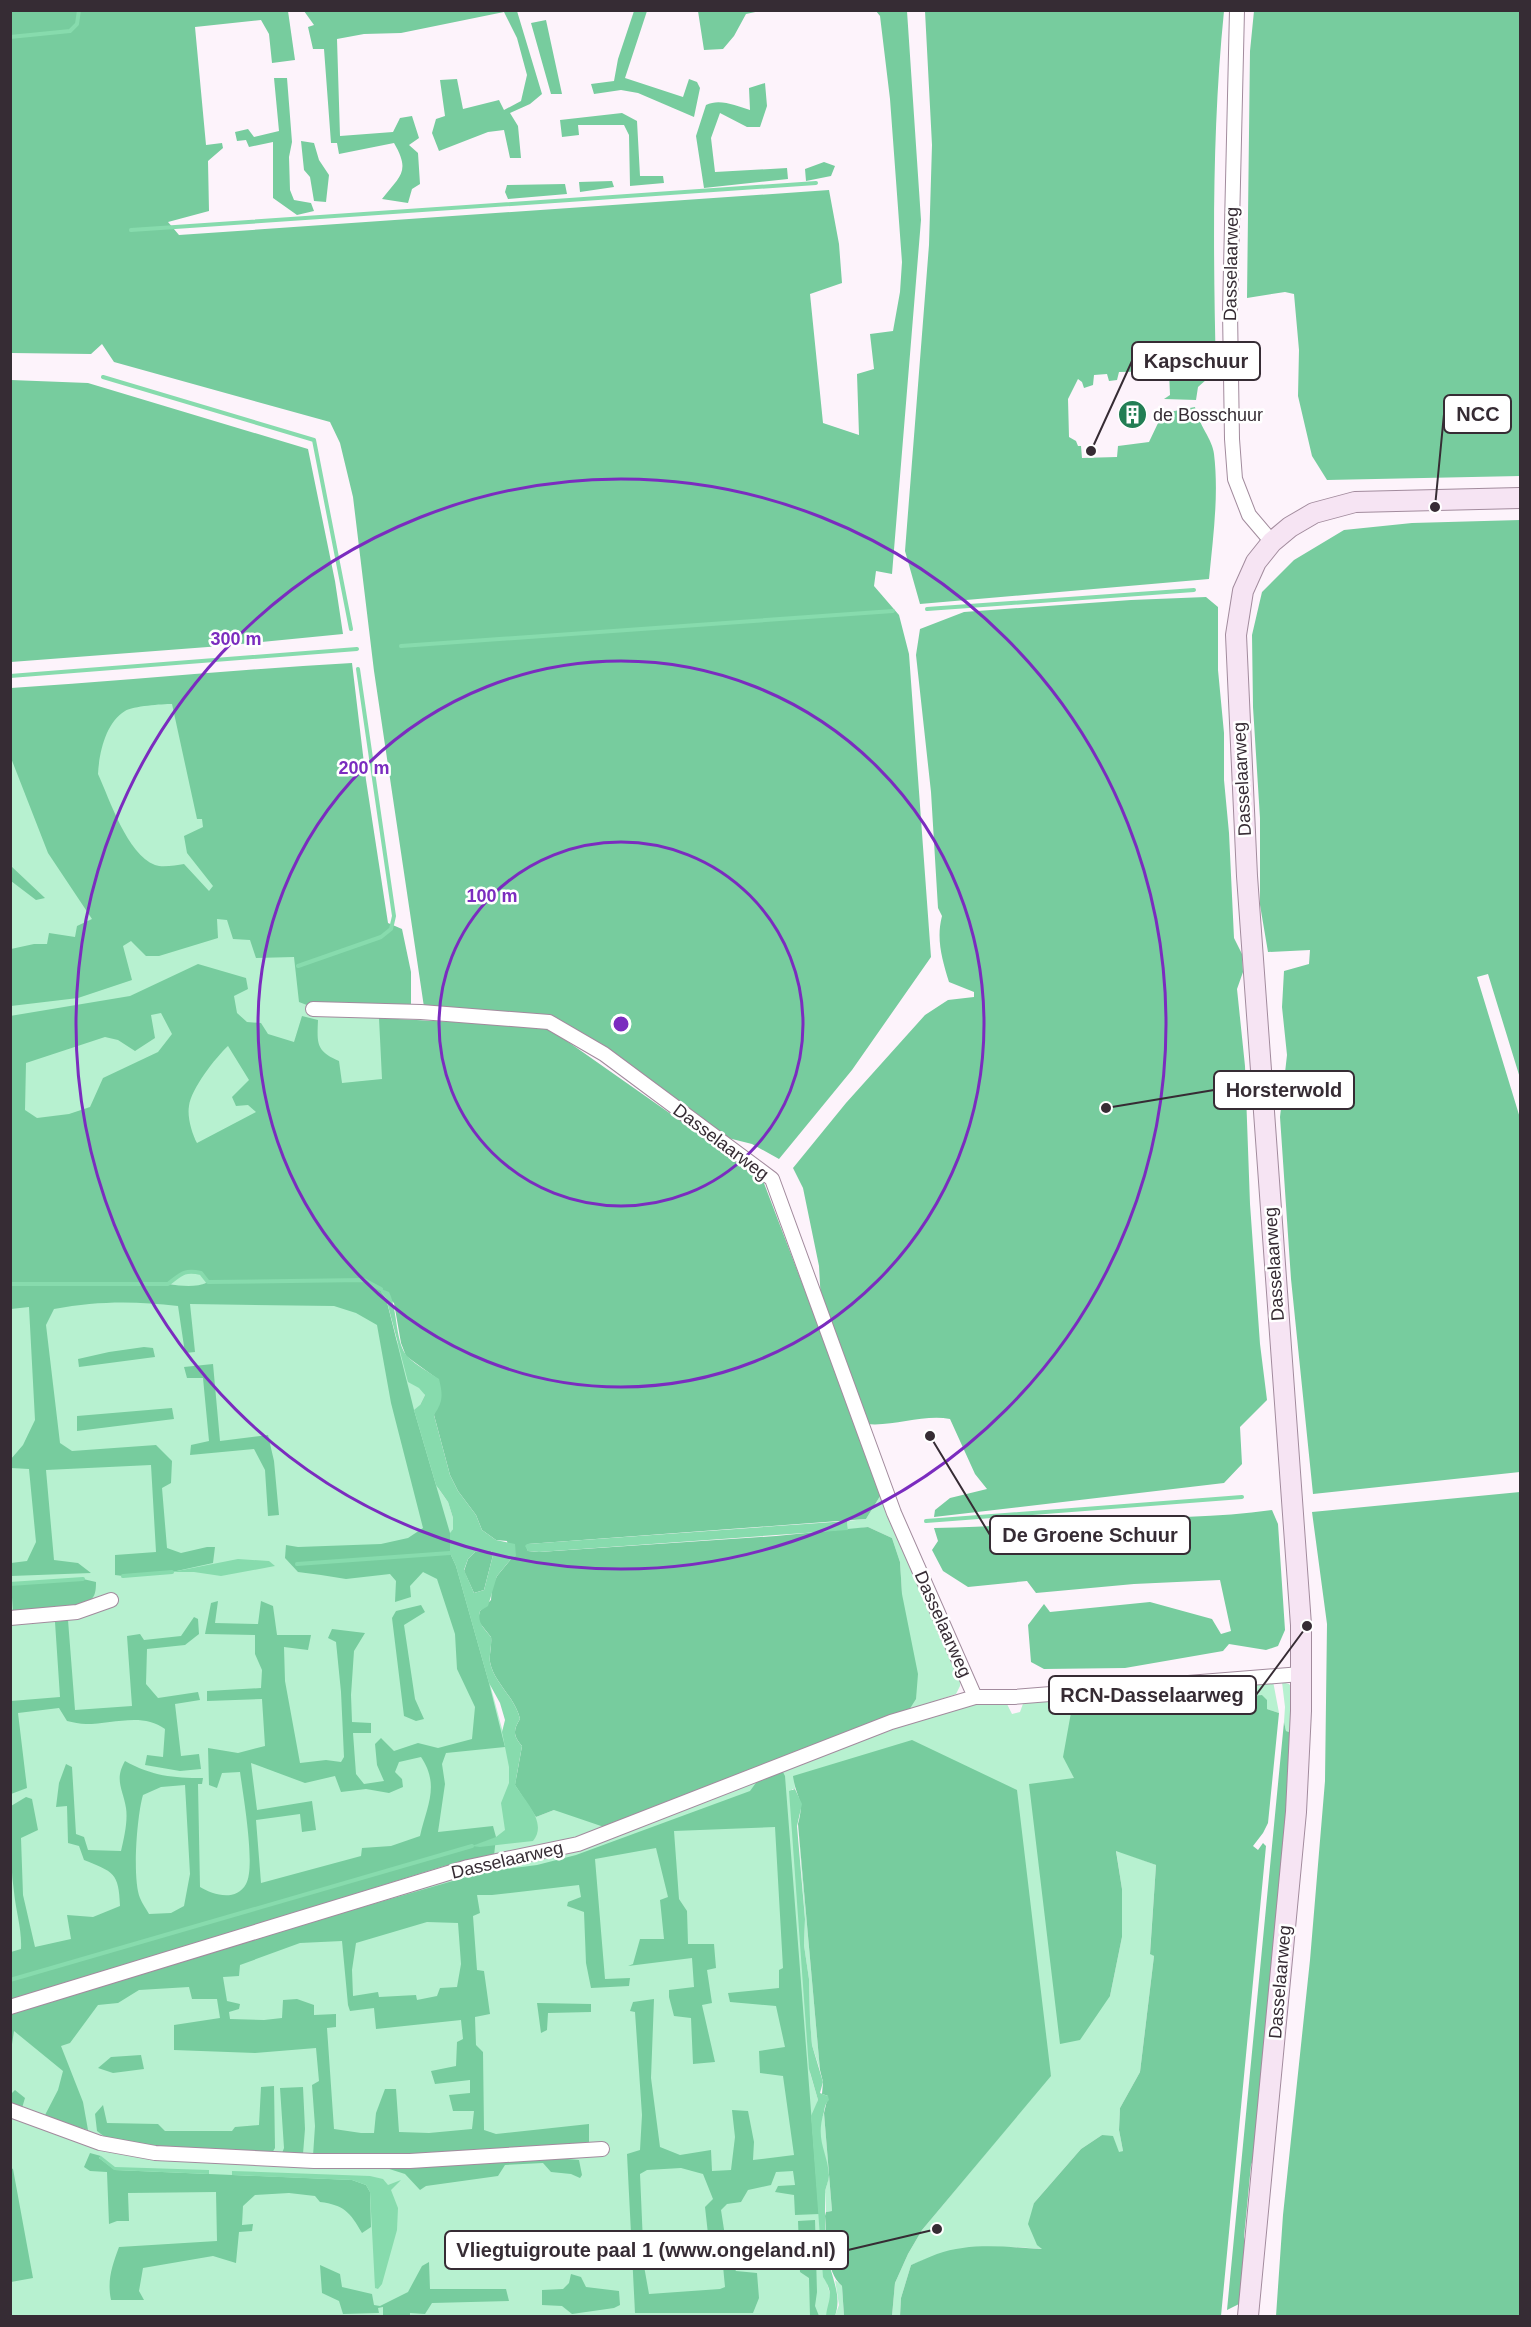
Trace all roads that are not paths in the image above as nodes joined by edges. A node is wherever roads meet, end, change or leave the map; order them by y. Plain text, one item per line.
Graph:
1 (1237, 10) edge
2 (1521, 498) edge
3 (1272, 542) junction
4 (314, 1009) dead end
5 (111, 1600) dead end
6 (10, 1618) edge
7 (1301, 1674) junction
8 (975, 1697) junction
9 (10, 2007) edge
10 (10, 2110) edge
11 (602, 2149) dead end
12 (1248, 2316) edge

1 - 3 street, Dasselaarweg
2 - 3 street, Dasselaarweg
3 - 7 street, Dasselaarweg
4 - 8 street, Dasselaarweg
5 - 6 street
7 - 8 street
7 - 12 street, Dasselaarweg
8 - 9 street, Dasselaarweg
10 - 11 street

